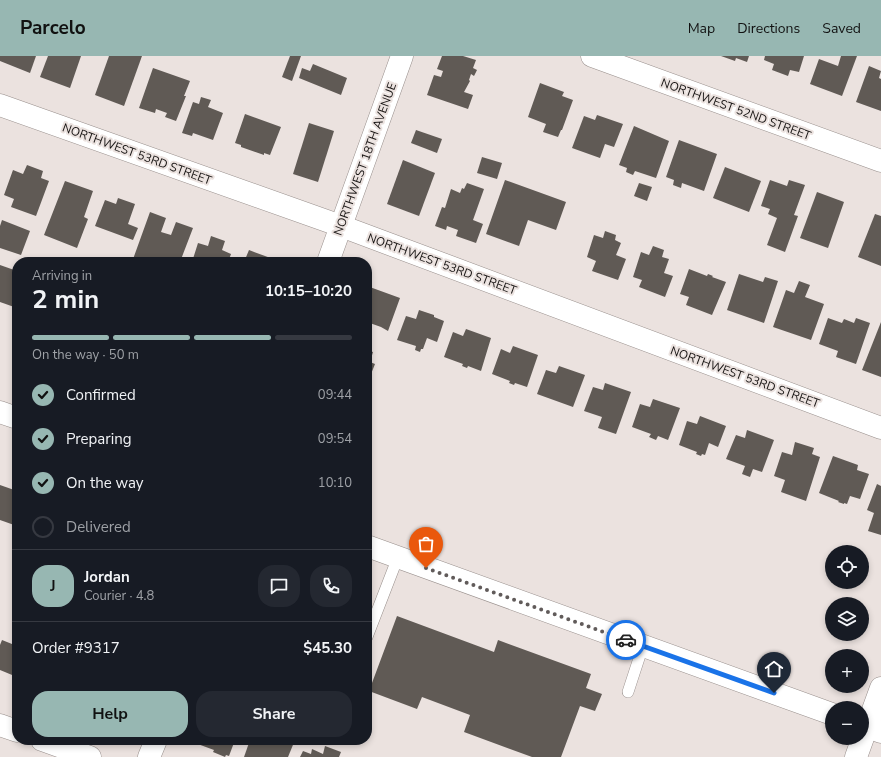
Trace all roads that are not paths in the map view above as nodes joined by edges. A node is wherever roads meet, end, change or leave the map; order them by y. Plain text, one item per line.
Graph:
1 (402, 56) edge
2 (592, 56) edge
3 (0, 105) edge
4 (881, 161) edge
5 (341, 226) junction
6 (330, 257) edge
7 (0, 412) edge
8 (12, 416) edge
9 (881, 428) edge
10 (372, 548) edge
11 (398, 557) junction
12 (372, 624) edge
13 (643, 646) junction
14 (881, 688) edge
15 (628, 692) dead end
16 (825, 711) edge
17 (870, 728) edge
18 (56, 745) edge
19 (154, 745) edge
20 (90, 757) edge
21 (150, 757) edge
22 (856, 757) edge

1 - 5 street, NORTHWEST 18TH AVENUE
2 - 4 street, NORTHWEST 52ND STREET
3 - 5 street, NORTHWEST 53RD STREET
5 - 6 street, NORTHWEST 18TH AVENUE
5 - 9 street, NORTHWEST 53RD STREET
7 - 8 street
10 - 11 street
11 - 12 lane
11 - 13 street
13 - 15 lane
13 - 16 street
14 - 17 street
17 - 22 street
18 - 20 street
19 - 21 street

